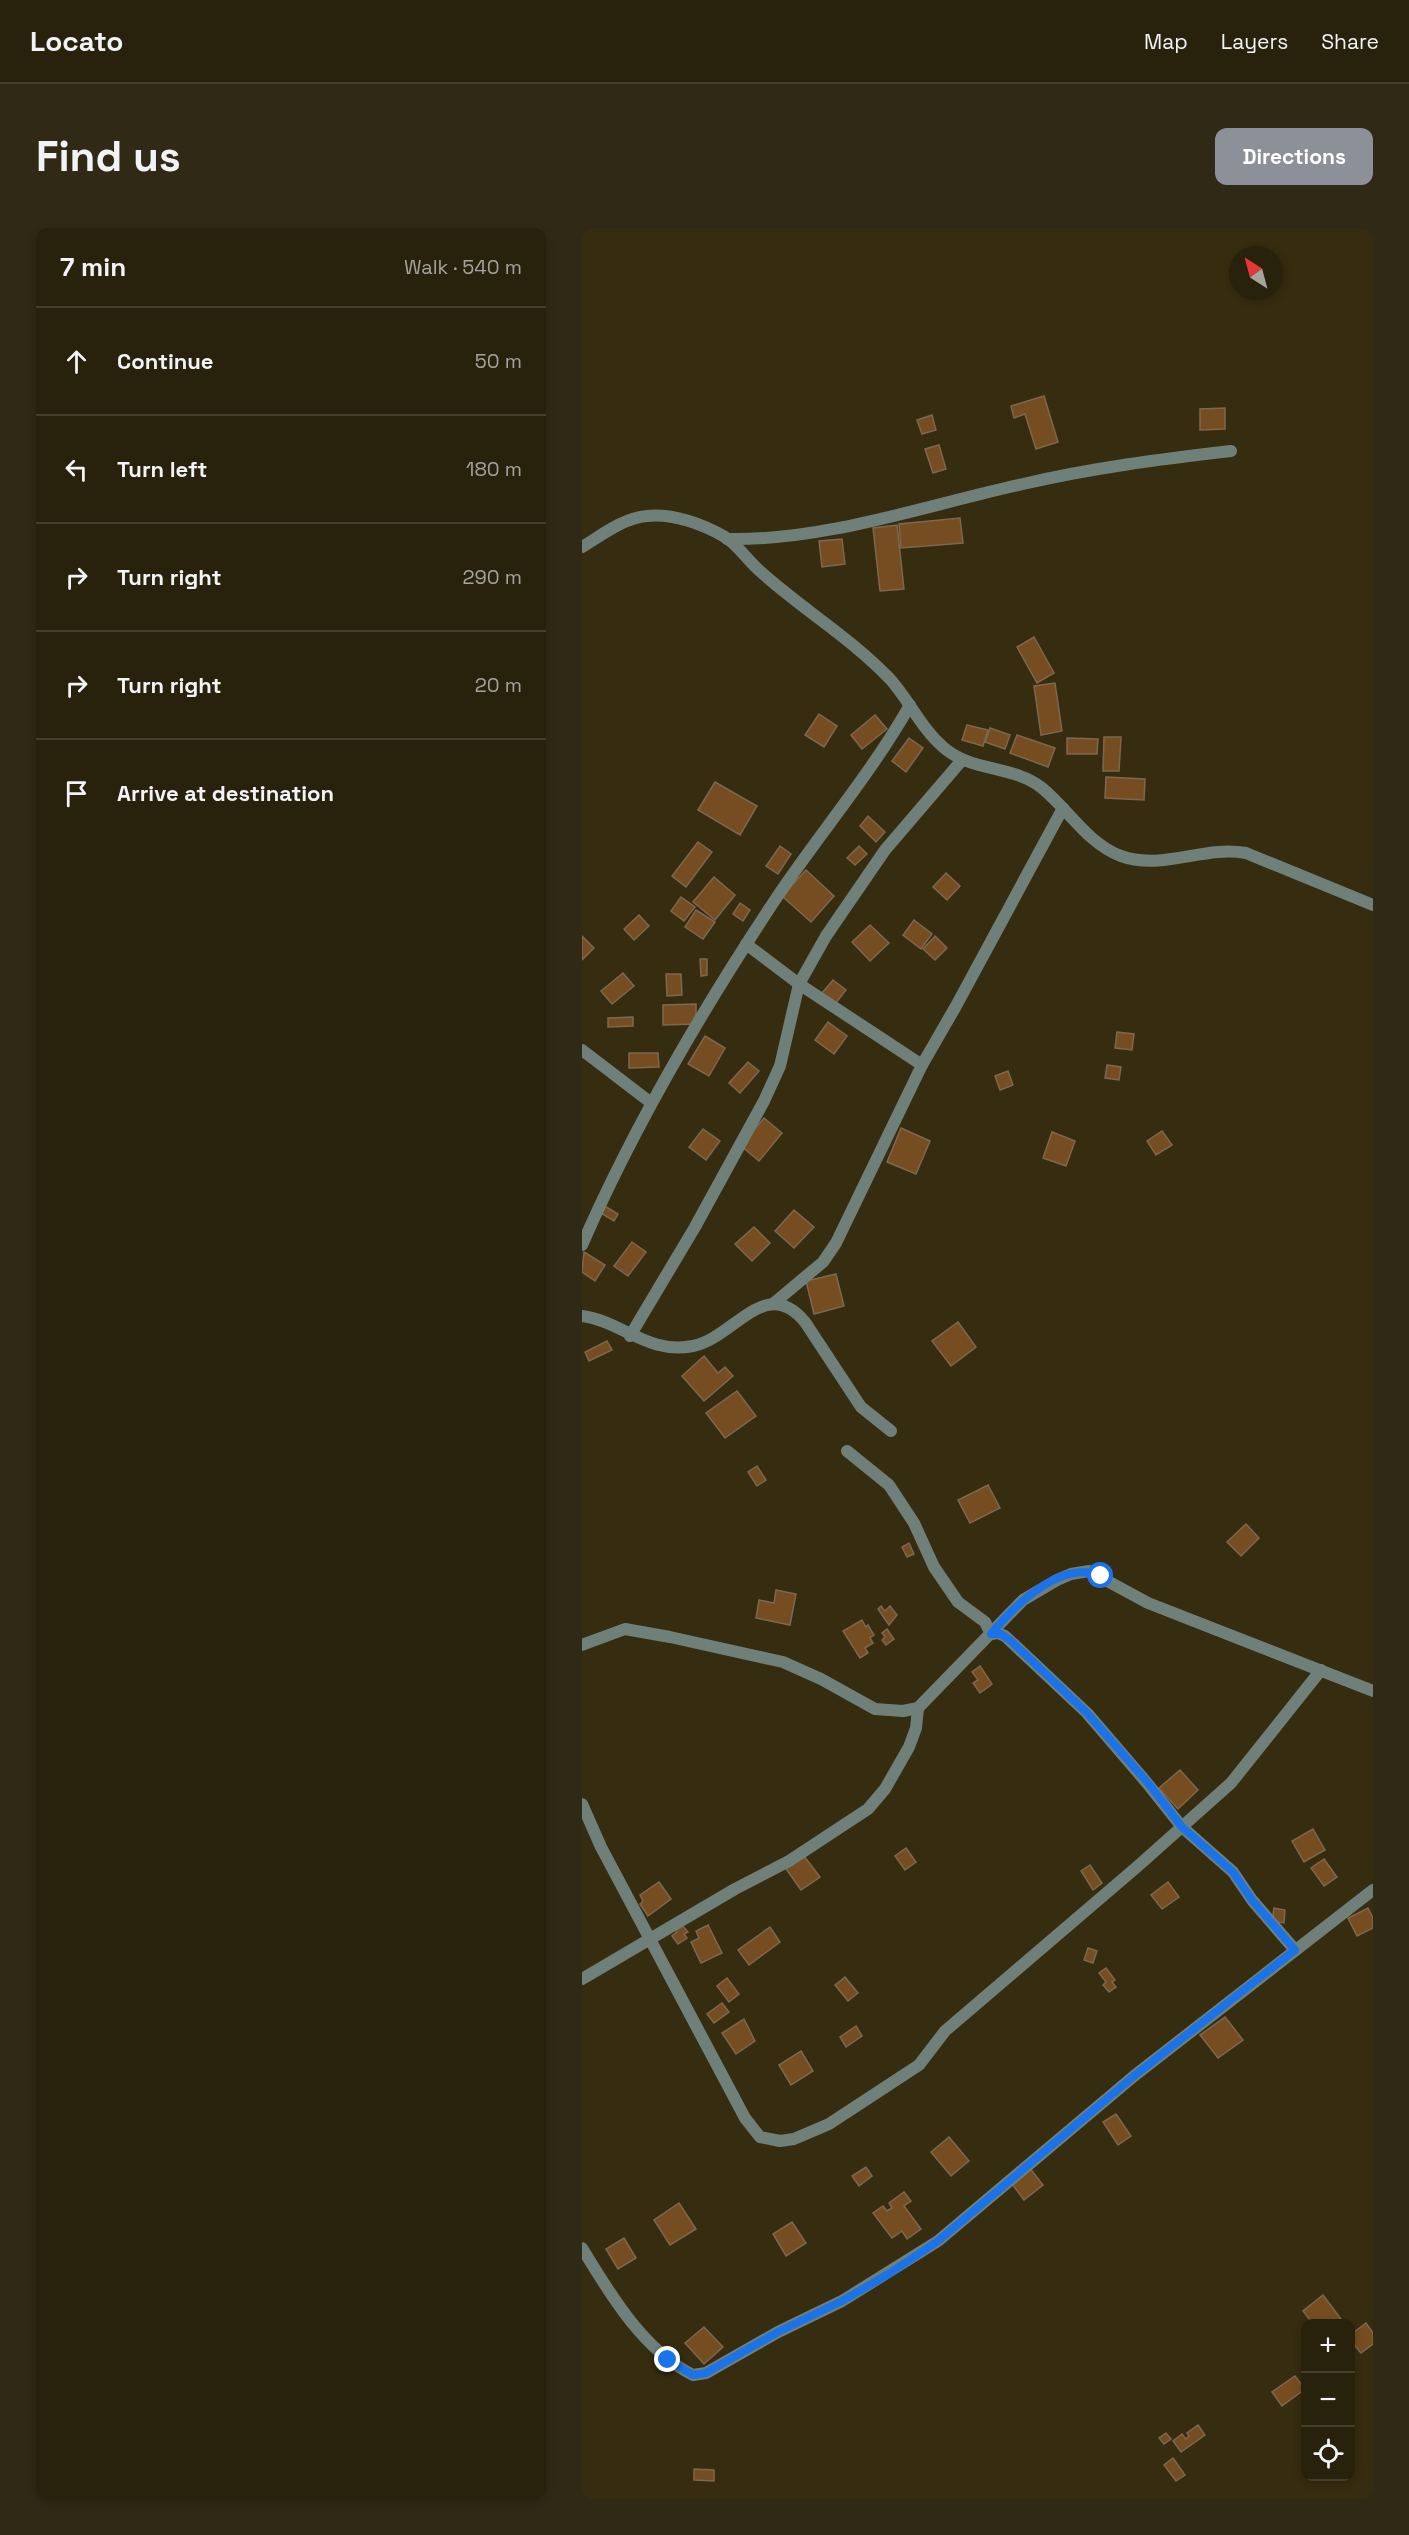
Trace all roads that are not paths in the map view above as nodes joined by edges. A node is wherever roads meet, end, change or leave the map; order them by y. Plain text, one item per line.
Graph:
1 (1231, 451) dead end
2 (727, 539) junction
3 (582, 547) edge
4 (910, 705) junction
5 (962, 760) junction
6 (1063, 808) junction
7 (1373, 905) edge
8 (746, 944) junction
9 (799, 984) junction
10 (582, 1050) edge
11 (922, 1065) junction
12 (650, 1102) junction
13 (582, 1245) edge
14 (774, 1303) junction
15 (582, 1316) edge
16 (630, 1336) junction
17 (891, 1431) dead end
18 (847, 1451) dead end
19 (991, 1634) junction
20 (582, 1645) edge
21 (1321, 1670) junction
22 (1373, 1691) edge
23 (918, 1708) junction
24 (582, 1804) edge
25 (1182, 1827) junction
26 (1373, 1890) edge
27 (651, 1940) junction
28 (1295, 1950) junction
29 (582, 1979) edge
30 (582, 2248) edge

1 - 2 street
2 - 3 street
2 - 4 street
4 - 5 street
4 - 8 street
5 - 6 street
5 - 9 street
6 - 7 street
6 - 11 street
8 - 9 street
8 - 12 street
9 - 11 street
9 - 16 street
10 - 12 street
11 - 14 street
12 - 13 street
14 - 16 street
14 - 17 street
15 - 16 street
18 - 19 street
19 - 21 street
19 - 23 street
19 - 25 street
20 - 23 street
21 - 22 street
21 - 25 street
23 - 27 street
24 - 27 street
25 - 27 street
25 - 28 street
26 - 28 street
27 - 29 street
28 - 30 street

